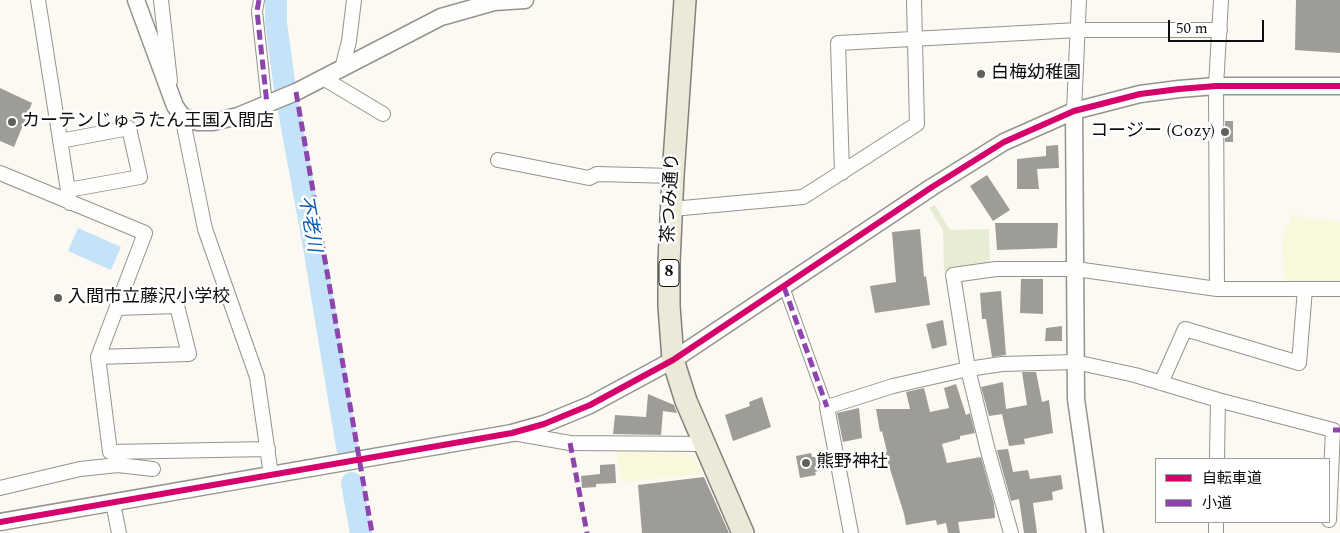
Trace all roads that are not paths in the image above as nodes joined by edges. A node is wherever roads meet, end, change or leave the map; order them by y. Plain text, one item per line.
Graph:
1 (38, 0) edge
2 (136, 0) edge
3 (161, 0) edge
4 (259, 0) edge
5 (354, 0) edge
6 (525, 0) edge
7 (685, 0) edge
8 (914, 0) edge
9 (1079, 0) edge
10 (1221, 0) edge
11 (491, 1) edge
12 (1078, 30) junction
13 (1220, 30) junction
14 (915, 39) junction
15 (342, 69) junction
16 (323, 78) junction
17 (1216, 86) junction
18 (1340, 86) edge
19 (171, 94) junction
20 (267, 104) junction
21 (1074, 111) junction
22 (384, 114) dead end
23 (182, 116) junction
24 (60, 141) junction
25 (498, 160) dead end
26 (0, 173) edge
27 (842, 173) junction
28 (673, 176) junction
29 (69, 196) junction
30 (672, 209) junction
31 (1076, 268) junction
32 (784, 287) junction
33 (1217, 289) junction
34 (1305, 289) junction
35 (1340, 289) edge
36 (117, 308) junction
37 (98, 357) junction
38 (673, 360) junction
39 (1075, 362) junction
40 (968, 369) junction
41 (1161, 383) junction
42 (1218, 400) junction
43 (827, 407) junction
44 (1337, 430) edge
45 (512, 433) junction
46 (704, 444) junction
47 (268, 449) junction
48 (1217, 458) edge
49 (153, 469) dead end
50 (271, 475) junction
51 (0, 488) edge
52 (113, 503) junction
53 (1330, 510) edge
54 (0, 522) edge
55 (119, 533) edge
56 (743, 533) edge
57 (851, 533) edge
58 (1011, 533) edge
59 (1095, 533) edge

1 - 24 street
2 - 19 street
3 - 19 street
4 - 20 street
5 - 15 street
6 - 11 street
7 - 28 main road, 茶つみ通り / 8
8 - 14 street
9 - 12 street
10 - 13 street
11 - 15 street
12 - 13 street
12 - 14 street
12 - 21 street
13 - 17 street
14 - 27 street
14 - 27 street
15 - 16 street
16 - 20 street
16 - 22 street
17 - 18 street
17 - 21 street
17 - 33 street
19 - 23 street
20 - 23 street
21 - 31 street
21 - 32 street
23 - 47 street
24 - 29 street
24 - 29 street
25 - 28 street
26 - 29 street
27 - 30 street
28 - 30 main road, 茶つみ通り / 8
29 - 36 street
30 - 38 main road, 茶つみ通り / 8
31 - 33 street
31 - 39 street
31 - 40 street
32 - 38 street
32 - 43 street
33 - 34 street
34 - 35 street
34 - 41 street
36 - 37 street
36 - 37 street
37 - 47 street
38 - 45 street
38 - 46 main road, 茶つみ通り / 8
39 - 40 street
39 - 41 street
39 - 59 street
40 - 43 street
40 - 58 street
41 - 42 street
42 - 44 street
42 - 48 street
43 - 57 street
44 - 53 street
45 - 46 street
45 - 50 street
46 - 56 main road, 茶つみ通り / 8
47 - 50 street
49 - 51 street
50 - 52 street
52 - 54 street
52 - 55 street

